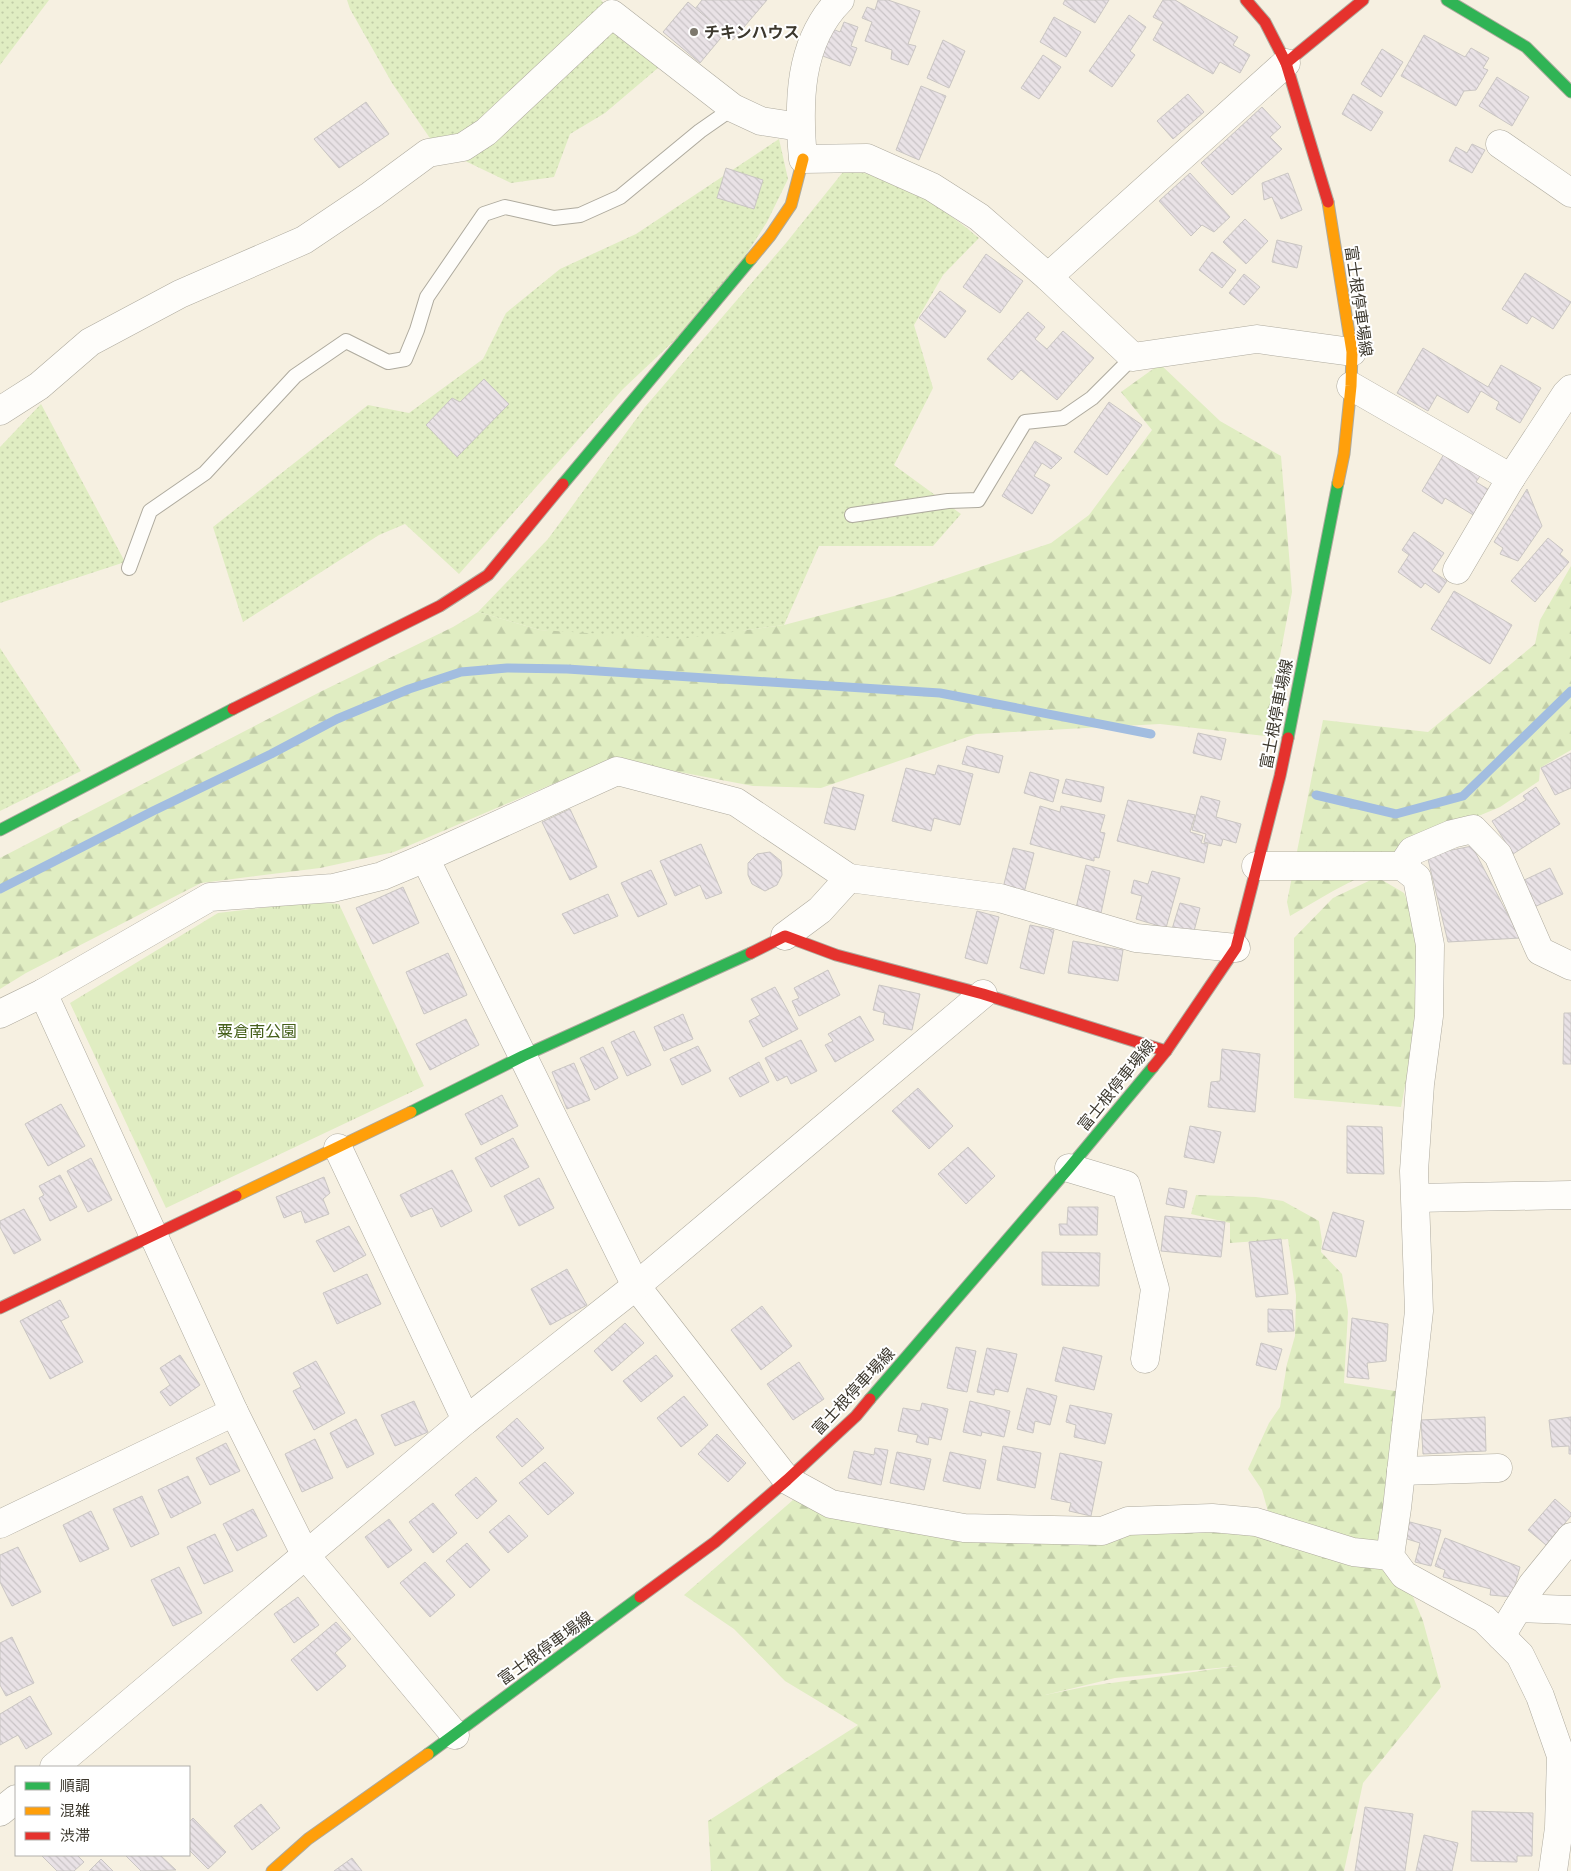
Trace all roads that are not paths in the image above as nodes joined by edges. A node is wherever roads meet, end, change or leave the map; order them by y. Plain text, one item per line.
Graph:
1 (840, 0) edge
2 (1246, 0) edge
3 (1363, 0) edge
4 (1447, 0) edge
5 (609, 7) edge
6 (1286, 63) junction
7 (1571, 92) edge
8 (733, 108) junction
9 (800, 127) junction
10 (1500, 144) dead end
11 (803, 160) junction
12 (1571, 193) edge
13 (1048, 277) junction
14 (1352, 352) junction
15 (1133, 357) junction
16 (1351, 386) junction
17 (1571, 390) edge
18 (0, 411) edge
19 (1511, 478) junction
20 (852, 515) dead end
21 (129, 568) dead end
22 (1457, 570) dead end
23 (0, 830) edge
24 (425, 858) junction
25 (1256, 866) junction
26 (1402, 866) junction
27 (849, 878) junction
28 (785, 936) junction
29 (1236, 948) junction
30 (1571, 966) edge
31 (43, 993) junction
32 (983, 994) junction
33 (0, 1014) edge
34 (1166, 1051) junction
35 (523, 1056) junction
36 (338, 1148) junction
37 (1069, 1168) junction
38 (1571, 1196) edge
39 (1416, 1198) junction
40 (153, 1236) junction
41 (636, 1286) junction
42 (0, 1308) edge
43 (1145, 1359) dead end
44 (234, 1412) junction
45 (466, 1420) junction
46 (1498, 1468) dead end
47 (1401, 1471) junction
48 (787, 1480) junction
49 (0, 1524) edge
50 (1571, 1538) edge
51 (306, 1556) junction
52 (1390, 1556) junction
53 (1518, 1608) junction
54 (1571, 1610) edge
55 (1501, 1636) junction
56 (455, 1734) junction
57 (55, 1766) edge
58 (15, 1800) edge
59 (0, 1812) edge
60 (272, 1871) edge
61 (1552, 1871) edge

1 - 9 street
2 - 6 street, 富士根停車場線
3 - 6 street
4 - 7 street
5 - 8 street
5 - 18 street
6 - 13 street
6 - 14 street, 富士根停車場線
8 - 9 street
8 - 21 lane
9 - 11 street
10 - 12 street
11 - 13 street
11 - 23 street
13 - 15 street
14 - 15 street
14 - 16 street, 富士根停車場線
15 - 20 lane
16 - 19 street
16 - 25 street, 富士根停車場線
17 - 19 street
19 - 22 street
24 - 27 street
24 - 31 street
24 - 35 street
25 - 26 street
25 - 29 street, 富士根停車場線
26 - 30 street
26 - 39 street
27 - 28 street
27 - 29 street
28 - 32 street
28 - 35 street
29 - 34 street, 富士根停車場線
31 - 33 street
31 - 40 street
32 - 34 street
32 - 41 street
34 - 37 street, 富士根停車場線
35 - 36 street
35 - 41 street
36 - 40 street
36 - 45 street
37 - 43 street
37 - 48 street, 富士根停車場線
38 - 39 street
39 - 47 street
40 - 42 street
40 - 44 street
41 - 45 street
41 - 48 street
44 - 49 street
44 - 51 street
45 - 51 street
46 - 47 street
47 - 52 street
48 - 52 street
48 - 56 street, 富士根停車場線
50 - 53 street
51 - 56 street
51 - 57 street
52 - 55 street
53 - 54 street
53 - 55 street
55 - 61 street
56 - 60 street, 富士根停車場線
58 - 59 street

